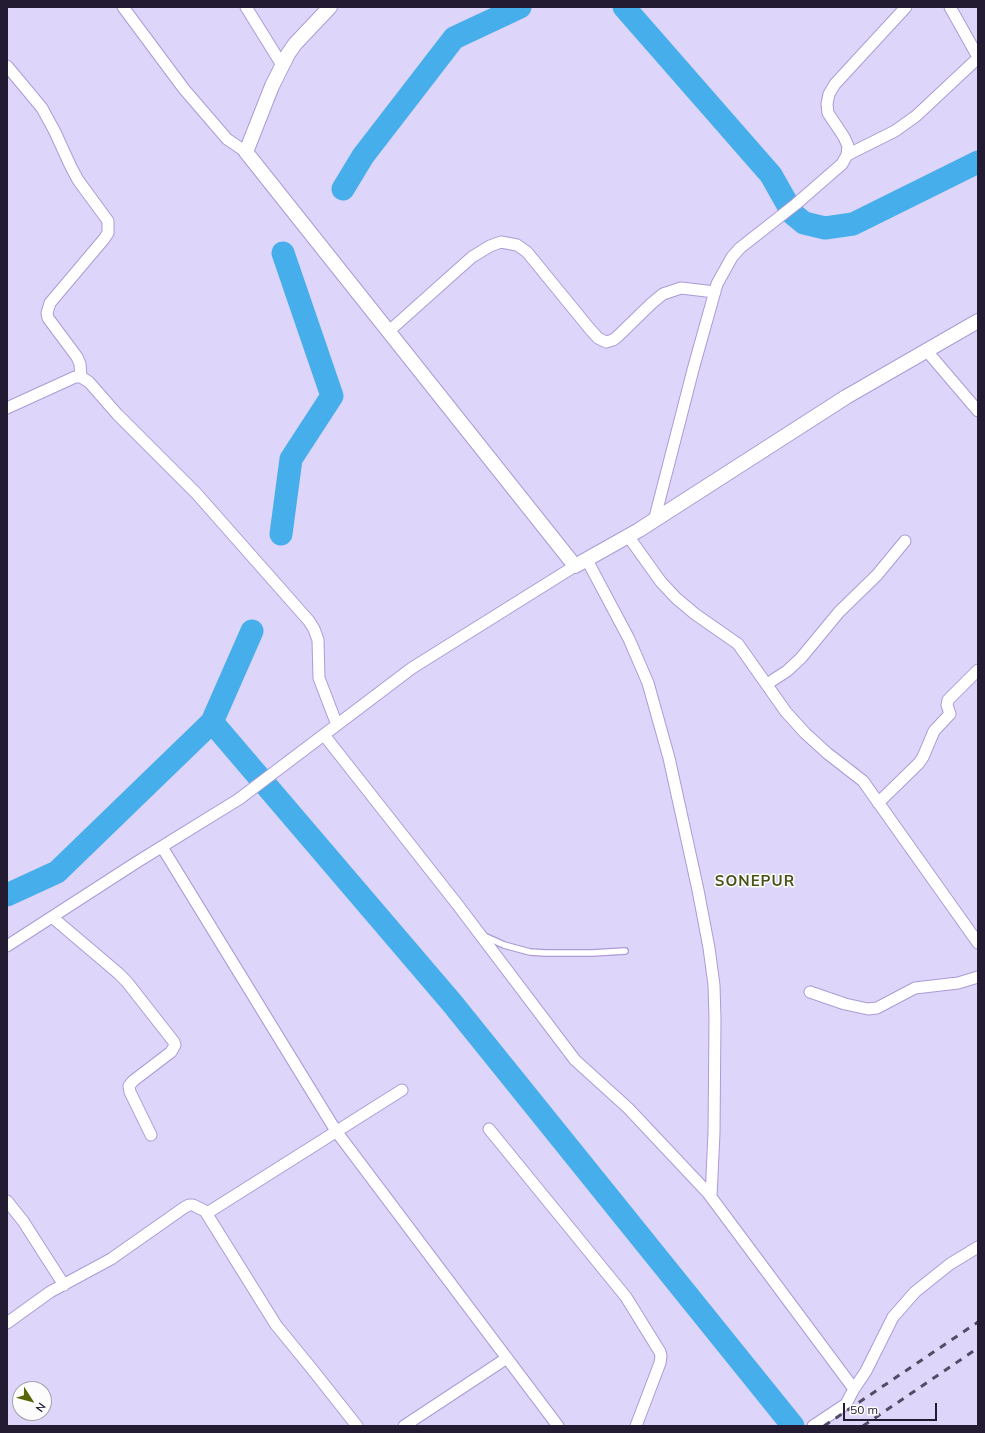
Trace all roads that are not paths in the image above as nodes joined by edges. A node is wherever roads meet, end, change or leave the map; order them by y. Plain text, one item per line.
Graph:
1 (123, 7) edge
2 (246, 7) edge
3 (330, 7) edge
4 (906, 7) edge
5 (950, 7) edge
6 (978, 57) edge
7 (282, 65) junction
8 (7, 66) edge
9 (246, 152) junction
10 (847, 155) junction
11 (715, 292) junction
12 (978, 321) edge
13 (388, 332) junction
14 (926, 350) junction
15 (81, 377) junction
16 (7, 408) edge
17 (978, 411) edge
18 (654, 521) junction
19 (628, 536) junction
20 (905, 541) dead end
21 (581, 563) junction
22 (978, 670) edge
23 (767, 684) junction
24 (337, 725) junction
25 (324, 735) junction
26 (878, 803) junction
27 (162, 847) junction
28 (52, 917) junction
29 (477, 932) junction
30 (978, 943) edge
31 (7, 946) edge
32 (625, 951) dead end
33 (978, 977) edge
34 (810, 992) dead end
35 (402, 1090) dead end
36 (489, 1129) dead end
37 (336, 1131) junction
38 (152, 1135) dead end
39 (711, 1197) junction
40 (7, 1201) edge
41 (204, 1211) junction
42 (978, 1247) edge
43 (64, 1285) junction
44 (7, 1323) edge
45 (507, 1358) junction
46 (854, 1389) junction
47 (357, 1426) edge
48 (404, 1426) edge
49 (558, 1426) edge
50 (636, 1426) edge
51 (813, 1426) edge

1 - 9 street
2 - 7 street
3 - 7 street
4 - 10 street
5 - 6 street
6 - 10 street
7 - 9 street
8 - 15 street
9 - 13 street
10 - 11 street
11 - 13 street
11 - 18 street
12 - 14 street
13 - 21 street
14 - 17 street
14 - 18 street
15 - 16 street
15 - 24 street
18 - 19 street
19 - 21 street
19 - 23 street
20 - 23 street
21 - 24 street
21 - 39 street
22 - 26 street
23 - 26 street
24 - 25 street
25 - 27 street
25 - 29 street
26 - 30 street
27 - 28 street
27 - 37 street
28 - 31 street
28 - 38 street
29 - 32 lane
29 - 39 street
33 - 34 street
35 - 37 street
36 - 50 street
37 - 41 street
37 - 45 street
39 - 46 street
40 - 43 street
41 - 43 street
41 - 47 street
42 - 46 street
43 - 44 street
45 - 48 street
45 - 49 street
46 - 51 street

